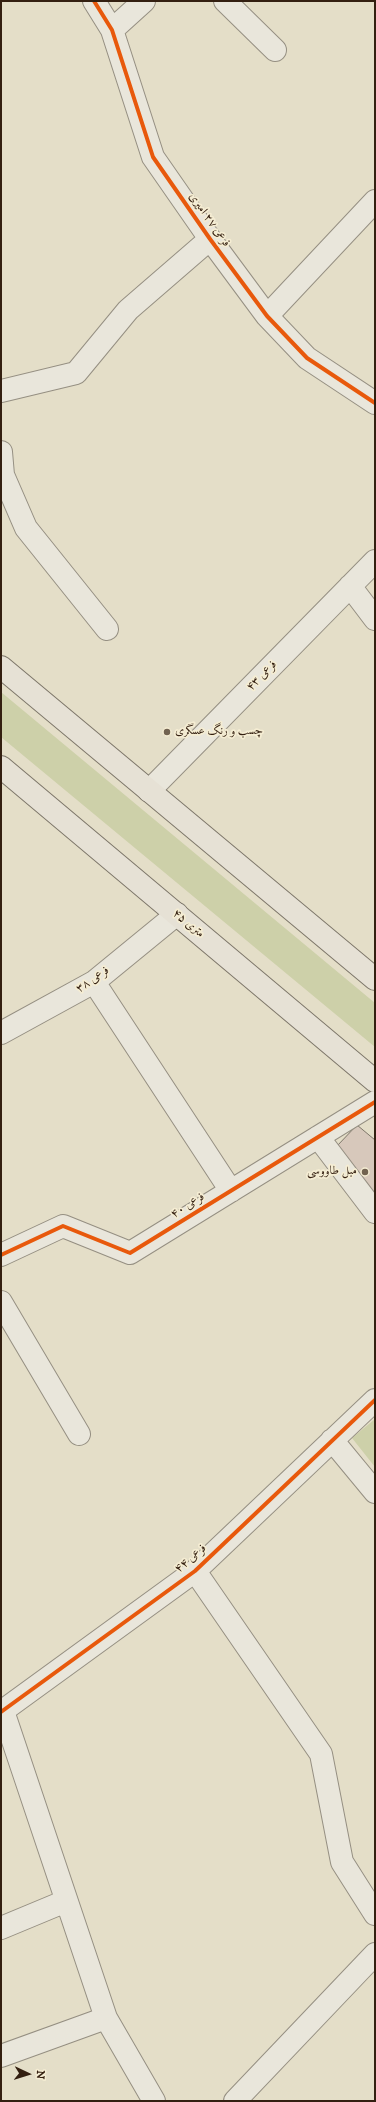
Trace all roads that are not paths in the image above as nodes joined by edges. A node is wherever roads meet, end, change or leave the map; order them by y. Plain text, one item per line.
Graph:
1 (94, 1) edge
2 (144, 1) edge
3 (225, 1) edge
4 (112, 30) junction
5 (275, 50) dead end
6 (375, 201) edge
7 (210, 239) junction
8 (268, 316) junction
9 (1, 391) edge
10 (375, 403) edge
11 (1, 452) edge
12 (375, 561) edge
13 (350, 586) junction
14 (375, 619) edge
15 (107, 629) dead end
16 (1, 667) edge
17 (1, 767) edge
18 (149, 791) junction
19 (177, 914) junction
20 (375, 979) edge
21 (94, 982) junction
22 (1, 1033) edge
23 (375, 1081) edge
24 (375, 1102) edge
25 (318, 1137) junction
26 (231, 1191) junction
27 (375, 1212) edge
28 (1, 1255) edge
29 (1, 1302) edge
30 (375, 1400) edge
31 (79, 1434) dead end
32 (332, 1440) junction
33 (375, 1492) edge
34 (195, 1571) junction
35 (2, 1711) edge
36 (66, 1901) junction
37 (375, 1914) edge
38 (1, 1928) edge
39 (375, 1954) edge
40 (106, 2018) junction
41 (1, 2056) edge
42 (154, 2101) edge
43 (235, 2101) edge

1 - 4 street, فرعی ۲۷ امیری
2 - 4 street
3 - 5 street
4 - 7 street, فرعی ۲۷ امیری
6 - 8 street
7 - 8 street, فرعی ۲۷ امیری
7 - 9 street
8 - 10 street, فرعی ۲۷ امیری
11 - 15 street
12 - 13 street, فرعی ۴۳
13 - 14 street
13 - 18 street, فرعی ۴۳
16 - 18 main road
17 - 19 main road, ۴۵ متری
18 - 20 main road
19 - 21 street, فرعی ۳۸
19 - 23 main road, ۴۵ متری
21 - 22 street, فرعی ۳۸
21 - 26 street
24 - 25 street, فرعی ۴۰
25 - 26 street, فرعی ۴۰
25 - 27 street
26 - 28 street, فرعی ۴۰
29 - 31 street
30 - 32 street, فرعی ۴۴
32 - 33 street
32 - 34 street, فرعی ۴۴
34 - 35 street, فرعی ۴۴
34 - 37 street, فرعی ۴۴
35 - 36 street
36 - 38 street
36 - 40 street
39 - 43 street
40 - 41 street
40 - 42 street

